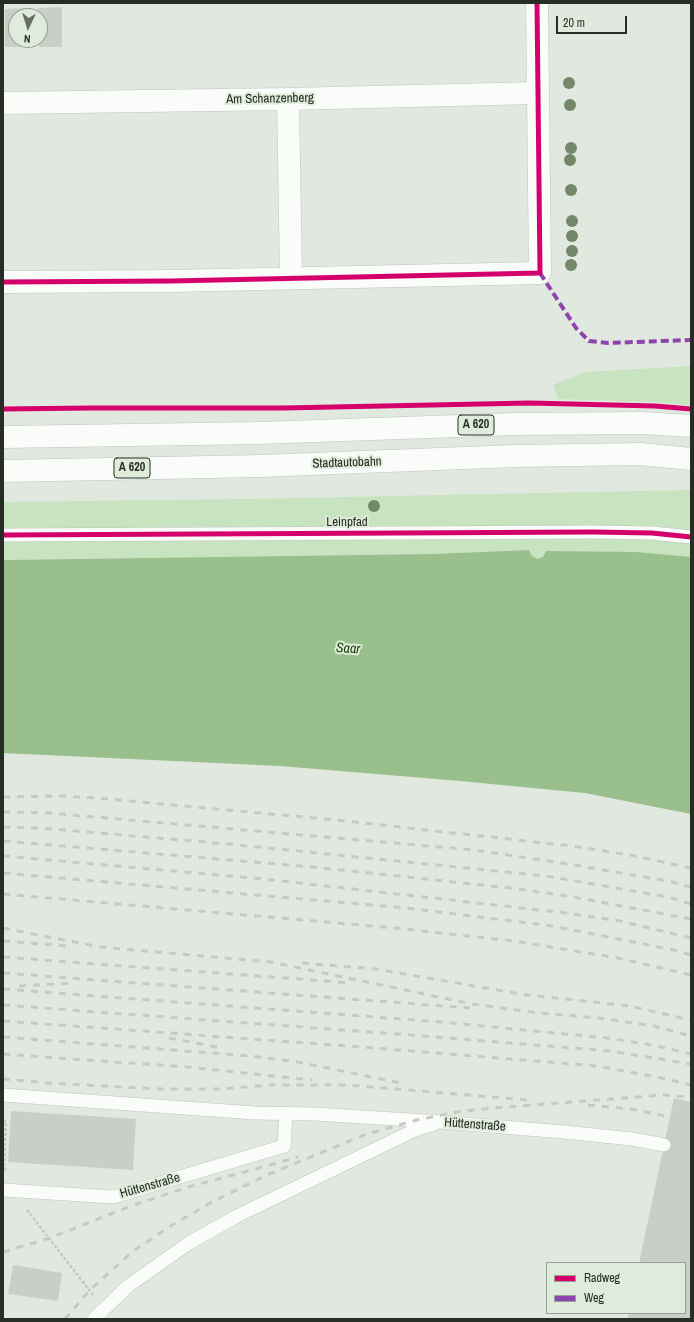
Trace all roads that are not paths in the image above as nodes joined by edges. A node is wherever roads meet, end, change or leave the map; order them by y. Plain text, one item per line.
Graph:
1 (537, 3) edge
2 (537, 93) junction
3 (288, 99) junction
4 (3, 103) edge
5 (291, 278) junction
6 (3, 282) edge
7 (691, 426) edge
8 (3, 437) edge
9 (691, 459) edge
10 (3, 471) edge
11 (3, 535) edge
12 (691, 537) edge
13 (3, 1095) edge
14 (286, 1114) junction
15 (441, 1122) junction
16 (664, 1145) dead end
17 (7, 1190) edge
18 (99, 1314) edge

1 - 2 main road
2 - 3 main road, Am Schanzenberg
2 - 5 main road
3 - 4 main road, Am Schanzenberg
3 - 5 main road
5 - 6 main road
7 - 8 main road, A 620
9 - 10 main road, Stadtautobahn / A 620
11 - 12 lane, Leinpfad
13 - 14 lane, Hüttenstraße
14 - 15 lane, Hüttenstraße
14 - 17 lane, Hüttenstraße
15 - 16 lane, Hüttenstraße
15 - 18 lane

